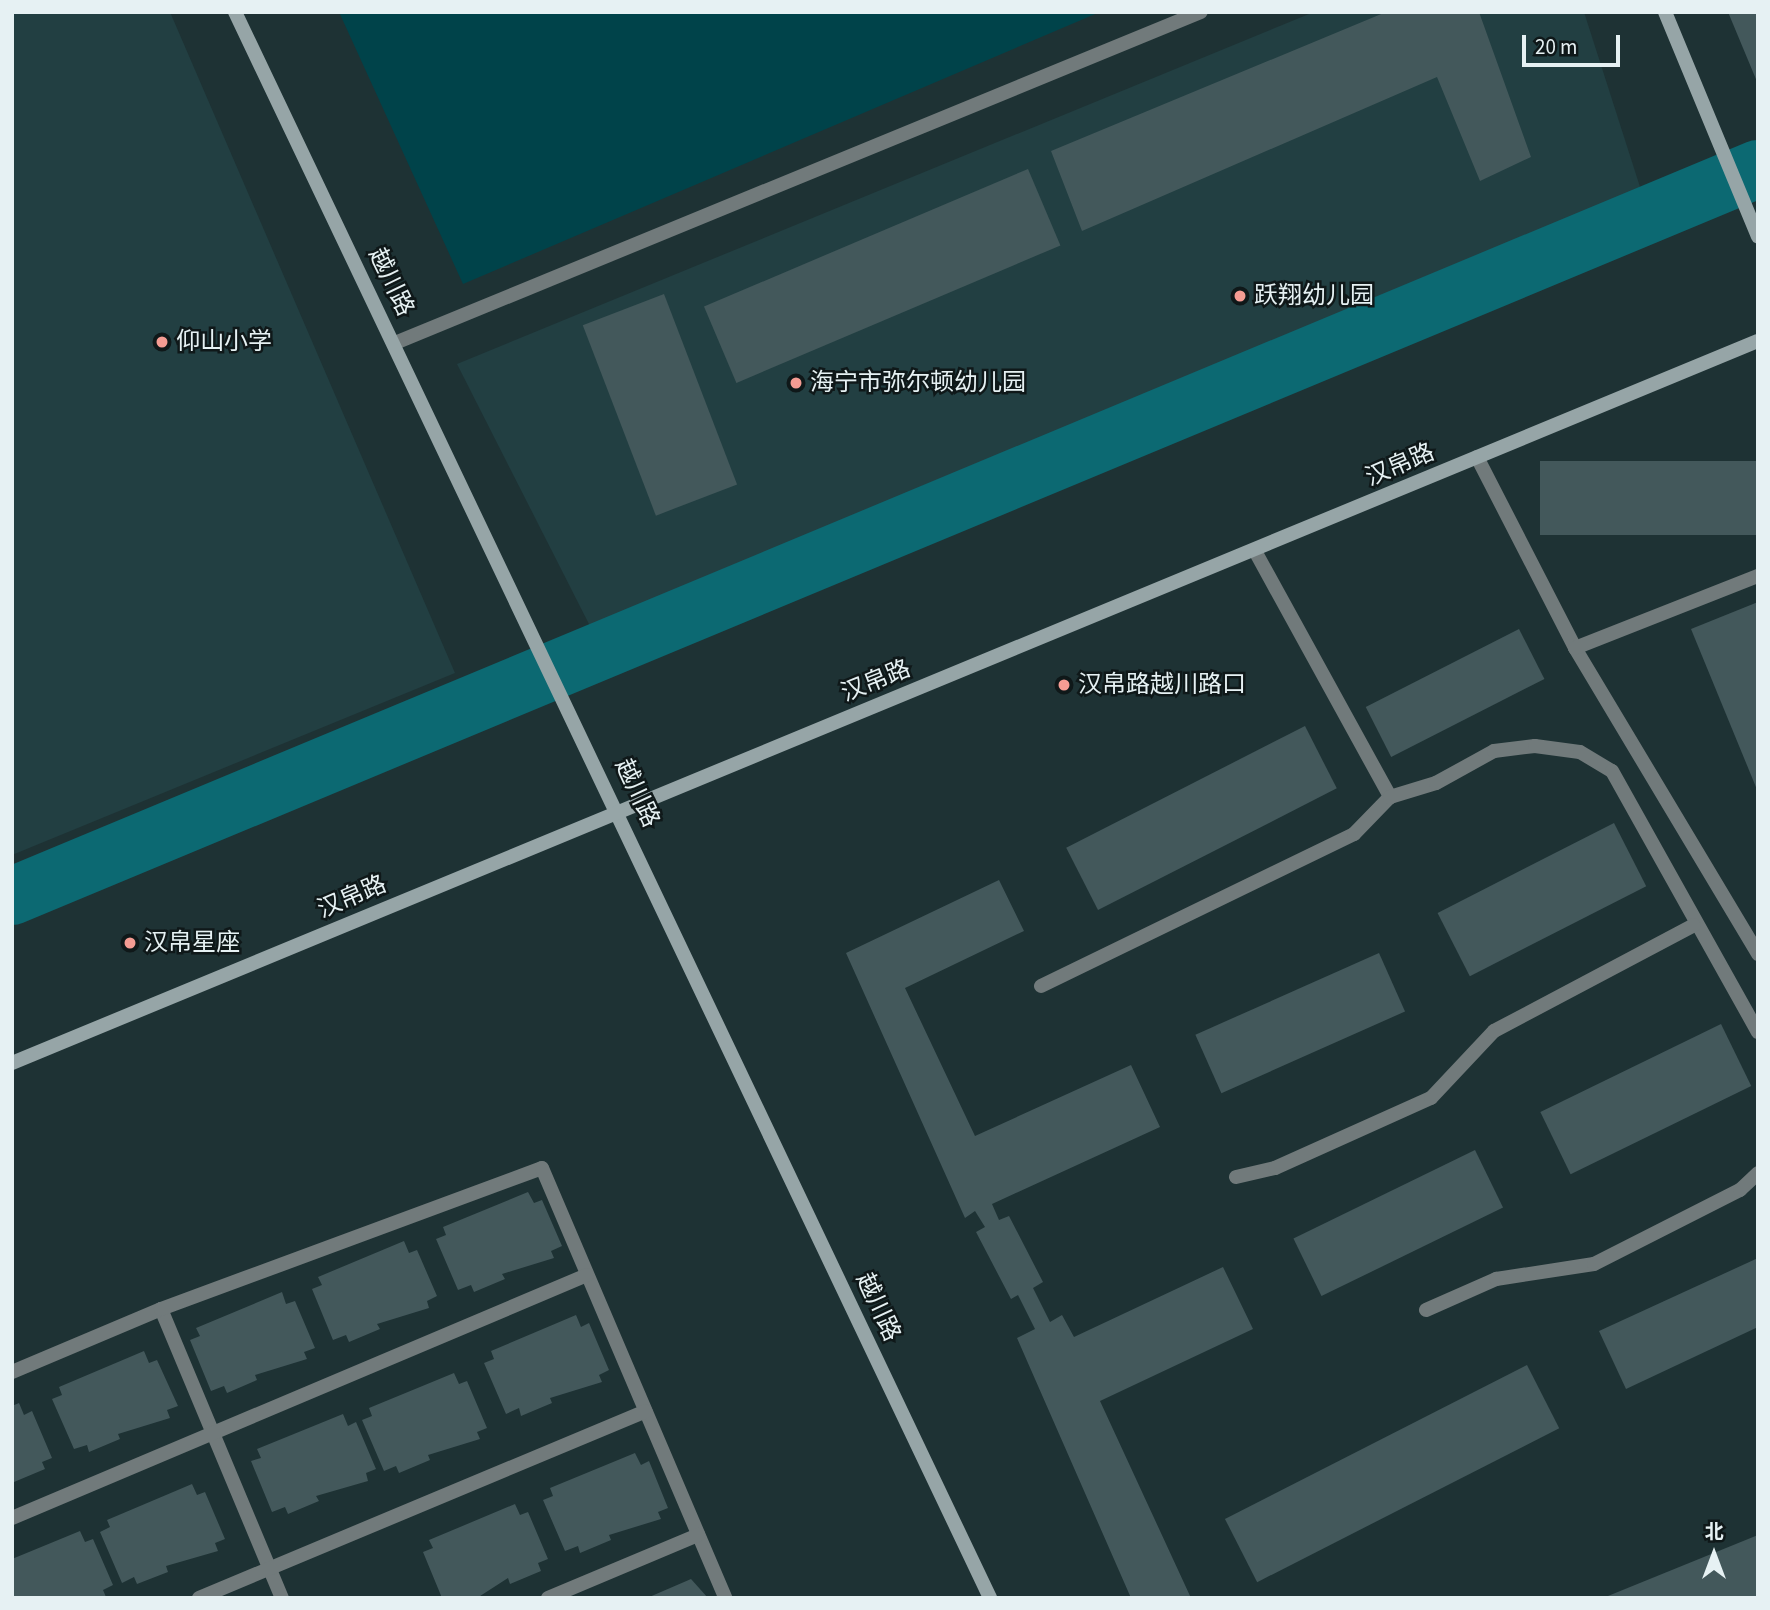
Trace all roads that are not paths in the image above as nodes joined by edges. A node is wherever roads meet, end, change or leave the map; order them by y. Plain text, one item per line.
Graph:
1 (235, 12) edge
2 (1201, 12) edge
3 (1665, 12) edge
4 (1758, 237) edge
5 (1758, 341) edge
6 (395, 343) junction
7 (1477, 457) junction
8 (1255, 551) junction
9 (1758, 576) edge
10 (1575, 648) junction
11 (1390, 797) junction
12 (620, 811) junction
13 (1694, 925) junction
14 (1758, 954) edge
15 (1041, 986) dead end
16 (1758, 1032) edge
17 (12, 1063) edge
18 (1758, 1173) edge
19 (1236, 1177) dead end
20 (587, 1275) junction
21 (161, 1309) junction
22 (1426, 1310) dead end
23 (12, 1372) edge
24 (645, 1411) junction
25 (213, 1433) junction
26 (12, 1518) edge
27 (698, 1535) junction
28 (270, 1568) junction
29 (199, 1598) edge
30 (282, 1598) edge
31 (548, 1598) edge
32 (725, 1598) edge
33 (990, 1598) edge

1 - 6 street, 越川路
2 - 6 street
3 - 4 street
5 - 7 street, 汉帛路
6 - 12 street, 越川路
7 - 8 street, 汉帛路
7 - 10 street
8 - 11 street
8 - 12 street, 汉帛路
9 - 10 street
10 - 14 street
11 - 13 street
11 - 15 street
12 - 17 street, 汉帛路
12 - 33 street, 越川路
13 - 16 street
13 - 19 street
18 - 22 street
20 - 21 street
20 - 24 street
20 - 25 street
21 - 23 street
21 - 25 street
24 - 27 street
24 - 28 street
25 - 26 street
25 - 28 street
27 - 31 street
27 - 32 street
28 - 29 street
28 - 30 street

